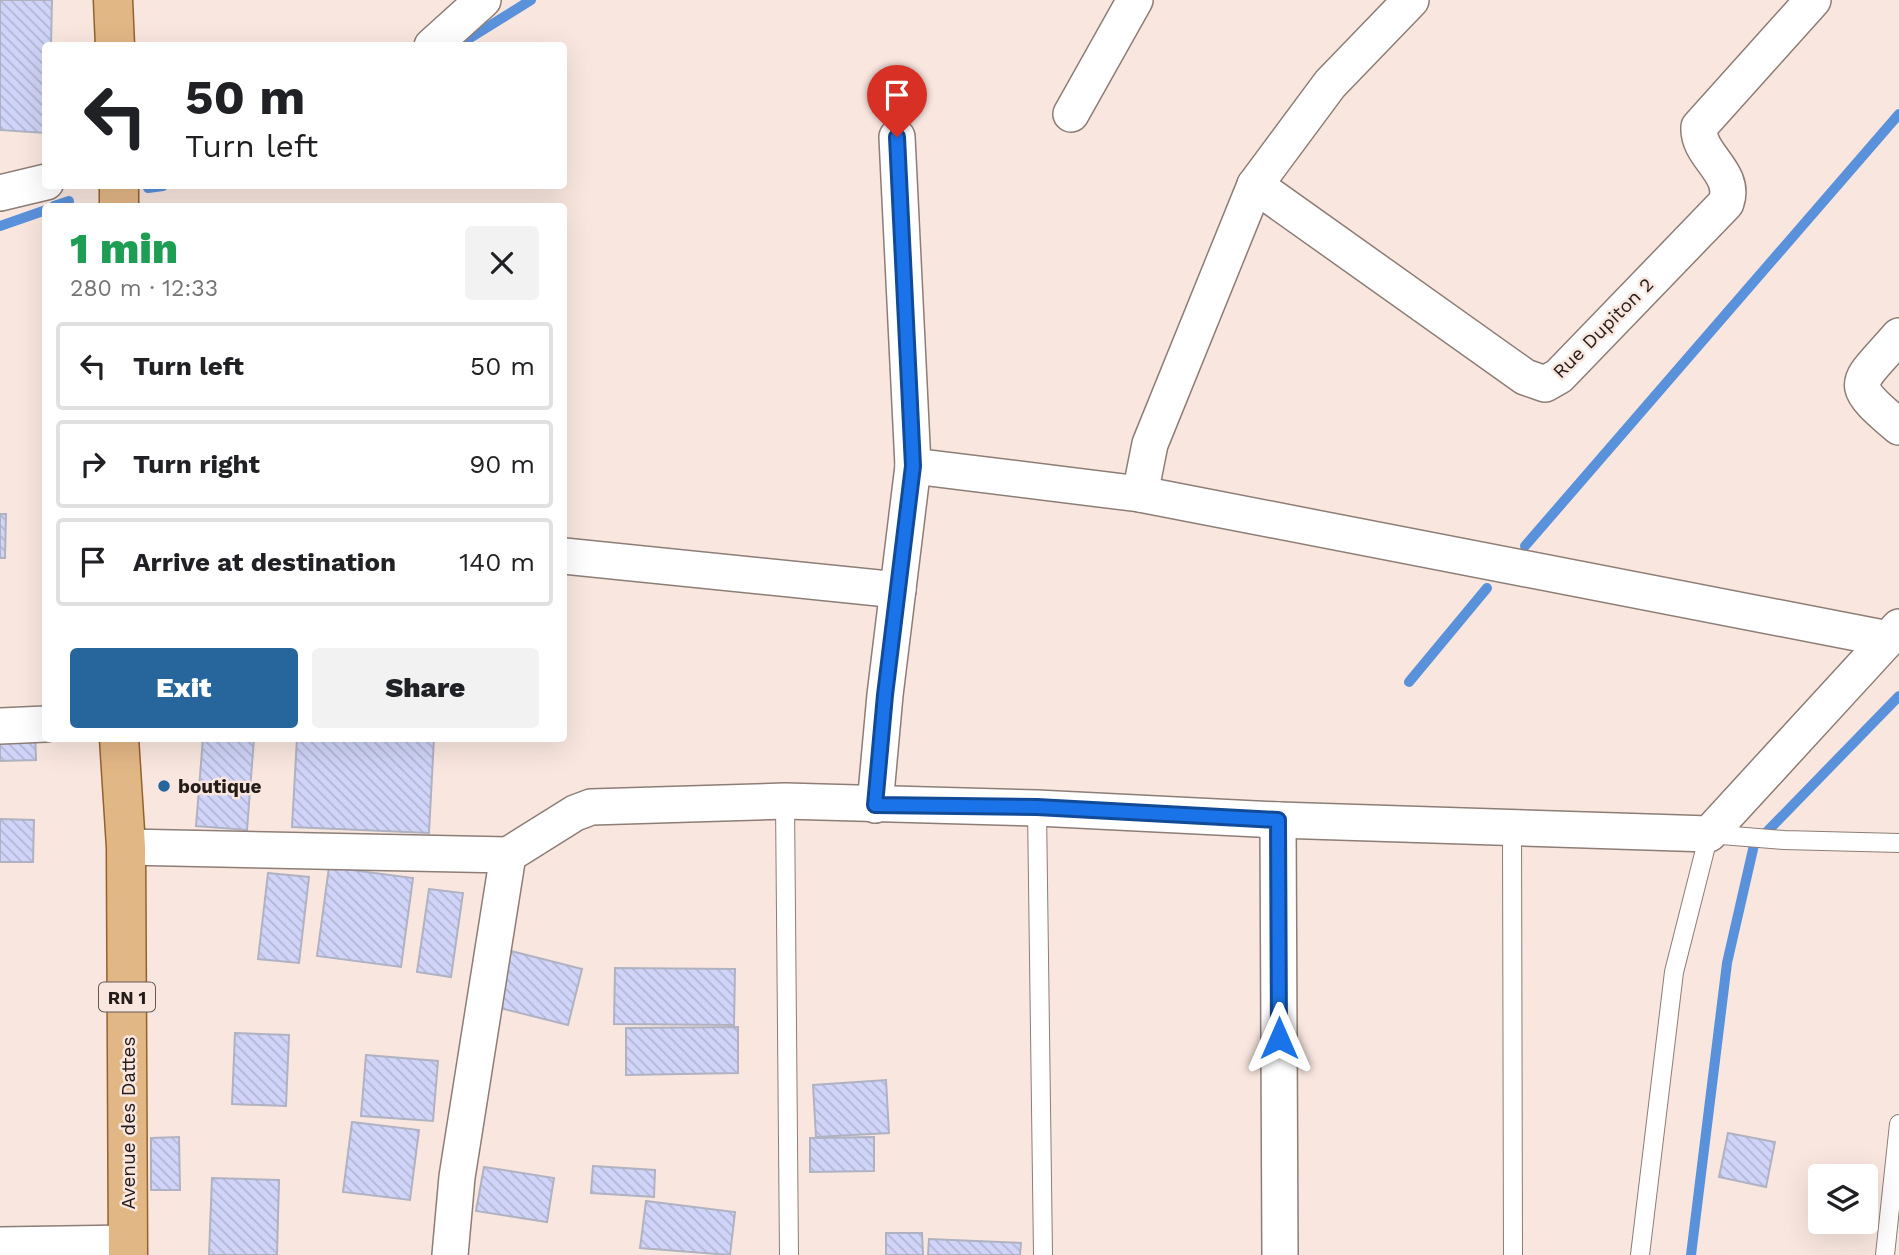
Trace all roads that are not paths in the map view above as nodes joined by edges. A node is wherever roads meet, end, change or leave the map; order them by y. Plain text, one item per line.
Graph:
1 (113, 0) edge
2 (483, 0) edge
3 (1135, 0) edge
4 (1411, 0) edge
5 (1813, 0) edge
6 (115, 42) edge
7 (436, 42) edge
8 (1071, 114) dead end
9 (897, 137) dead end
10 (42, 184) edge
11 (1255, 185) junction
12 (0, 193) edge
13 (1899, 336) edge
14 (1899, 427) edge
15 (913, 466) junction
16 (1140, 494) junction
17 (567, 556) edge
18 (898, 590) junction
19 (1893, 633) edge
20 (42, 724) edge
21 (0, 726) edge
22 (120, 742) edge
23 (785, 801) junction
24 (875, 805) junction
25 (1037, 807) junction
26 (1278, 820) junction
27 (1512, 828) junction
28 (1709, 834) junction
29 (1899, 843) edge
30 (126, 847) junction
31 (508, 855) junction
32 (1899, 1124) edge
33 (0, 1245) edge
34 (128, 1249) edge
35 (450, 1255) edge
36 (789, 1255) edge
37 (1043, 1255) edge
38 (1280, 1255) edge
39 (1513, 1255) edge
40 (1640, 1255) edge
41 (1885, 1255) edge

1 - 6 main road
2 - 7 street
3 - 8 street
4 - 11 street
5 - 11 street, Rue Dupiton 2
9 - 15 street
10 - 12 street
11 - 16 street
13 - 14 street
15 - 16 street
15 - 18 street
16 - 19 street
17 - 18 street
18 - 24 street
19 - 28 street
20 - 21 street
22 - 30 main road, Avenue des Dattes / RN 1
23 - 24 street
23 - 31 street
23 - 36 lane
24 - 25 street
25 - 26 street
25 - 37 lane
26 - 27 street
26 - 38 street
27 - 28 street
27 - 39 lane
28 - 29 lane
28 - 40 lane
30 - 31 street
30 - 34 main road, Avenue des Dattes / RN 1
31 - 35 street
32 - 41 lane
33 - 34 street

